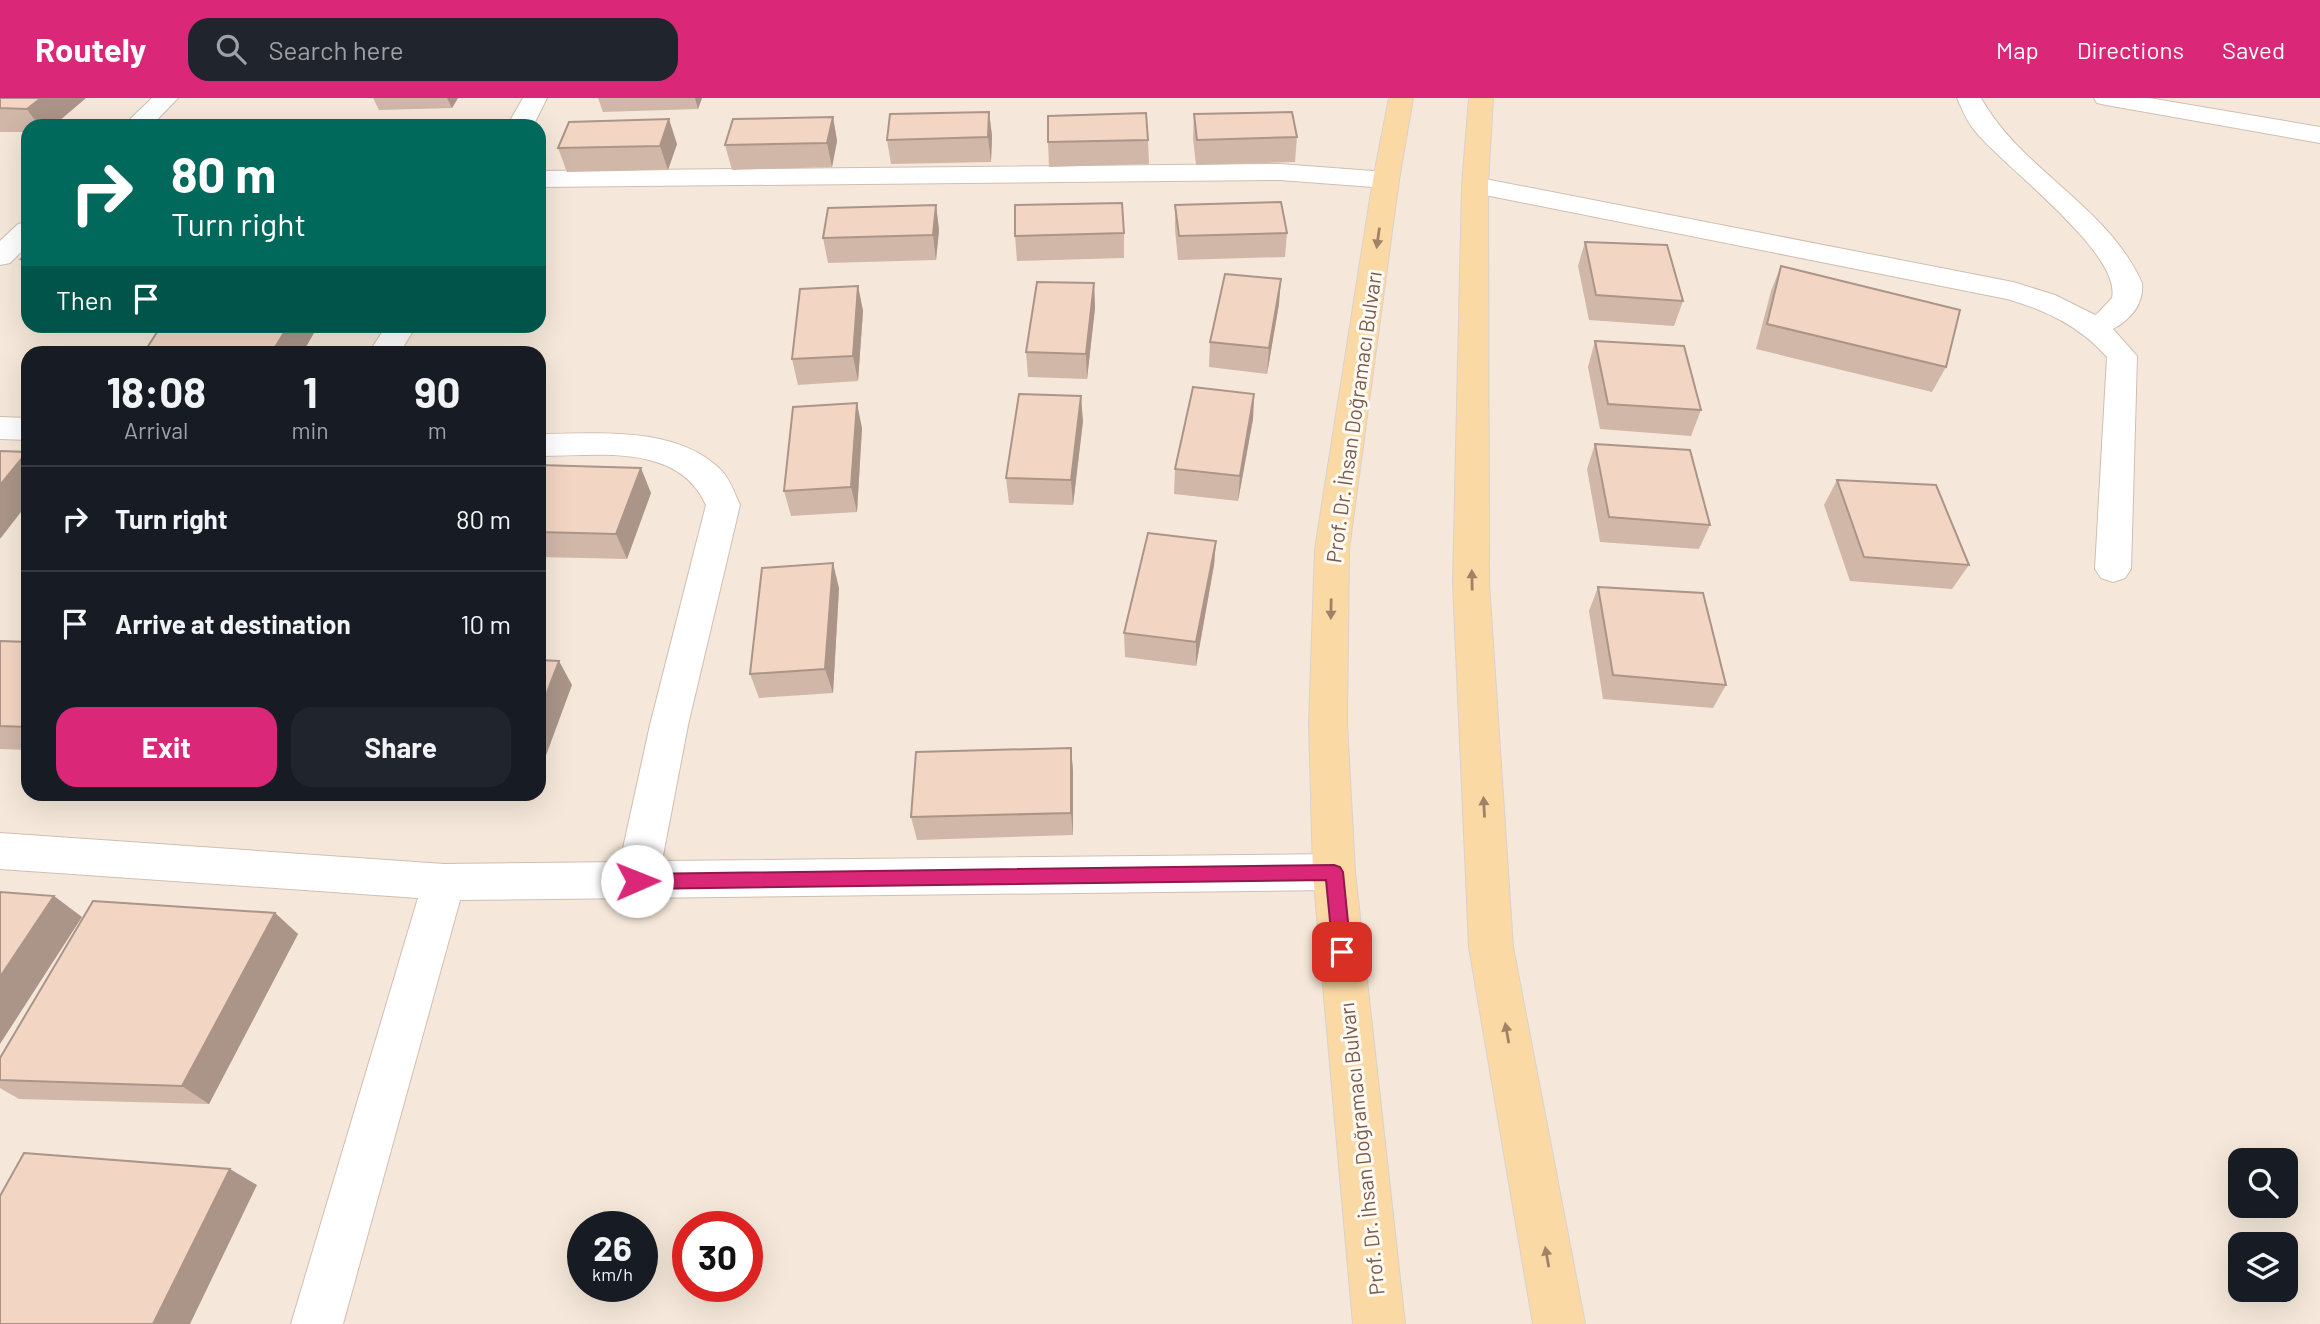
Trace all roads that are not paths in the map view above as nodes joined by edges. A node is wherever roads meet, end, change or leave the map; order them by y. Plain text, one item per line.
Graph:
1 (166, 98) edge
2 (535, 98) edge
3 (1401, 98) edge
4 (1480, 98) edge
5 (1969, 98) edge
6 (2120, 99) edge
7 (144, 119) edge
8 (524, 119) edge
9 (2320, 135) edge
10 (546, 178) edge
11 (1386, 180) junction
12 (1475, 185) junction
13 (21, 237) edge
14 (0, 257) edge
15 (2095, 327) junction
16 (0, 428) edge
17 (21, 429) edge
18 (546, 445) edge
19 (2113, 569) dead end
20 (0, 851) edge
21 (1334, 872) junction
22 (444, 881) junction
23 (637, 881) junction
24 (317, 1324) edge
25 (1379, 1324) edge
26 (1559, 1324) edge

1 - 7 street
2 - 8 street
3 - 11 main road, Prof. Dr. İhsan Doğramacı Bulvarı
4 - 12 main road
5 - 15 street
6 - 9 street
10 - 11 street
11 -> 21 main road, Prof. Dr. İhsan Doğramacı Bulvarı
12 - 15 street
26 -> 12 main road
13 - 14 street
15 - 19 street
16 - 17 street
18 - 23 street
20 - 22 street
21 - 23 street
21 - 25 main road, Prof. Dr. İhsan Doğramacı Bulvarı
22 - 23 street
22 - 24 street

